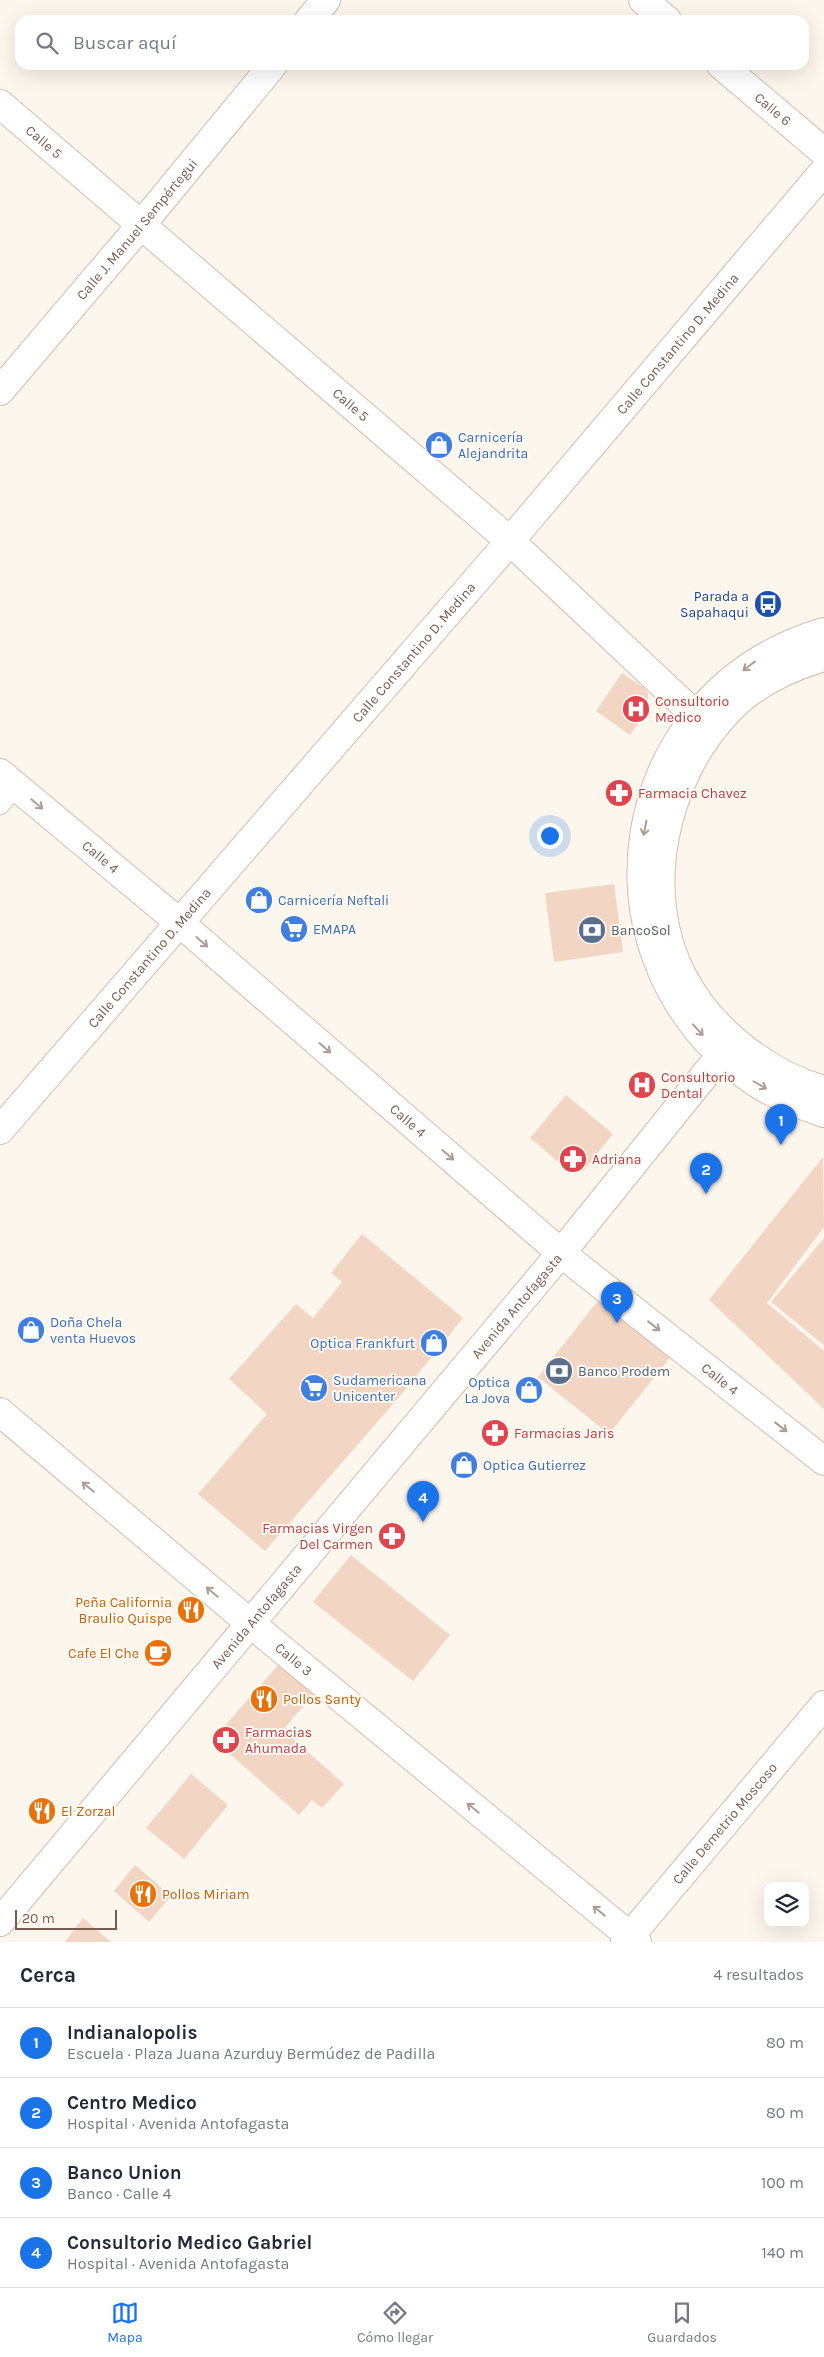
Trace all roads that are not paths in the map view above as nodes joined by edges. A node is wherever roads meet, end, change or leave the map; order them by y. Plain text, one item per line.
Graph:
1 (326, 0) edge
2 (643, 0) edge
3 (314, 15) edge
4 (661, 15) edge
5 (269, 70) edge
6 (727, 70) edge
7 (0, 104) edge
8 (824, 152) edge
9 (824, 171) edge
10 (141, 225) junction
11 (0, 391) edge
12 (510, 541) junction
13 (824, 632) edge
14 (824, 657) edge
15 (695, 715) junction
16 (5, 788) edge
17 (180, 923) junction
18 (721, 1055) junction
19 (824, 1090) edge
20 (824, 1112) edge
21 (0, 1130) edge
22 (561, 1253) junction
23 (0, 1412) edge
24 (824, 1461) edge
25 (250, 1623) junction
26 (824, 1706) edge
27 (0, 1922) edge
28 (631, 1940) edge

1 - 3 street
2 - 4 street
5 - 10 street, Calle J. Manuel Sempértegui
6 - 8 street, Calle 6
7 - 10 street, Calle 5
9 - 12 street, Calle Constantino D. Medina
10 - 11 street, Calle J. Manuel Sempértegui
10 - 12 street, Calle 5
12 - 15 street, Calle 5
12 - 17 street, Calle Constantino D. Medina
13 -> 15 street
14 - 19 street
15 -> 18 street
16 -> 17 street, Calle 4
17 - 21 street, Calle Constantino D. Medina
17 -> 22 street, Calle 4
18 -> 20 street
18 - 22 street, Avenida Antofagasta
22 -> 24 street, Calle 4
22 - 25 street, Avenida Antofagasta
25 -> 23 street, Calle 3
25 - 27 street, Avenida Antofagasta
28 -> 25 street, Calle 3
26 - 28 street, Calle Demetrio Moscoso

